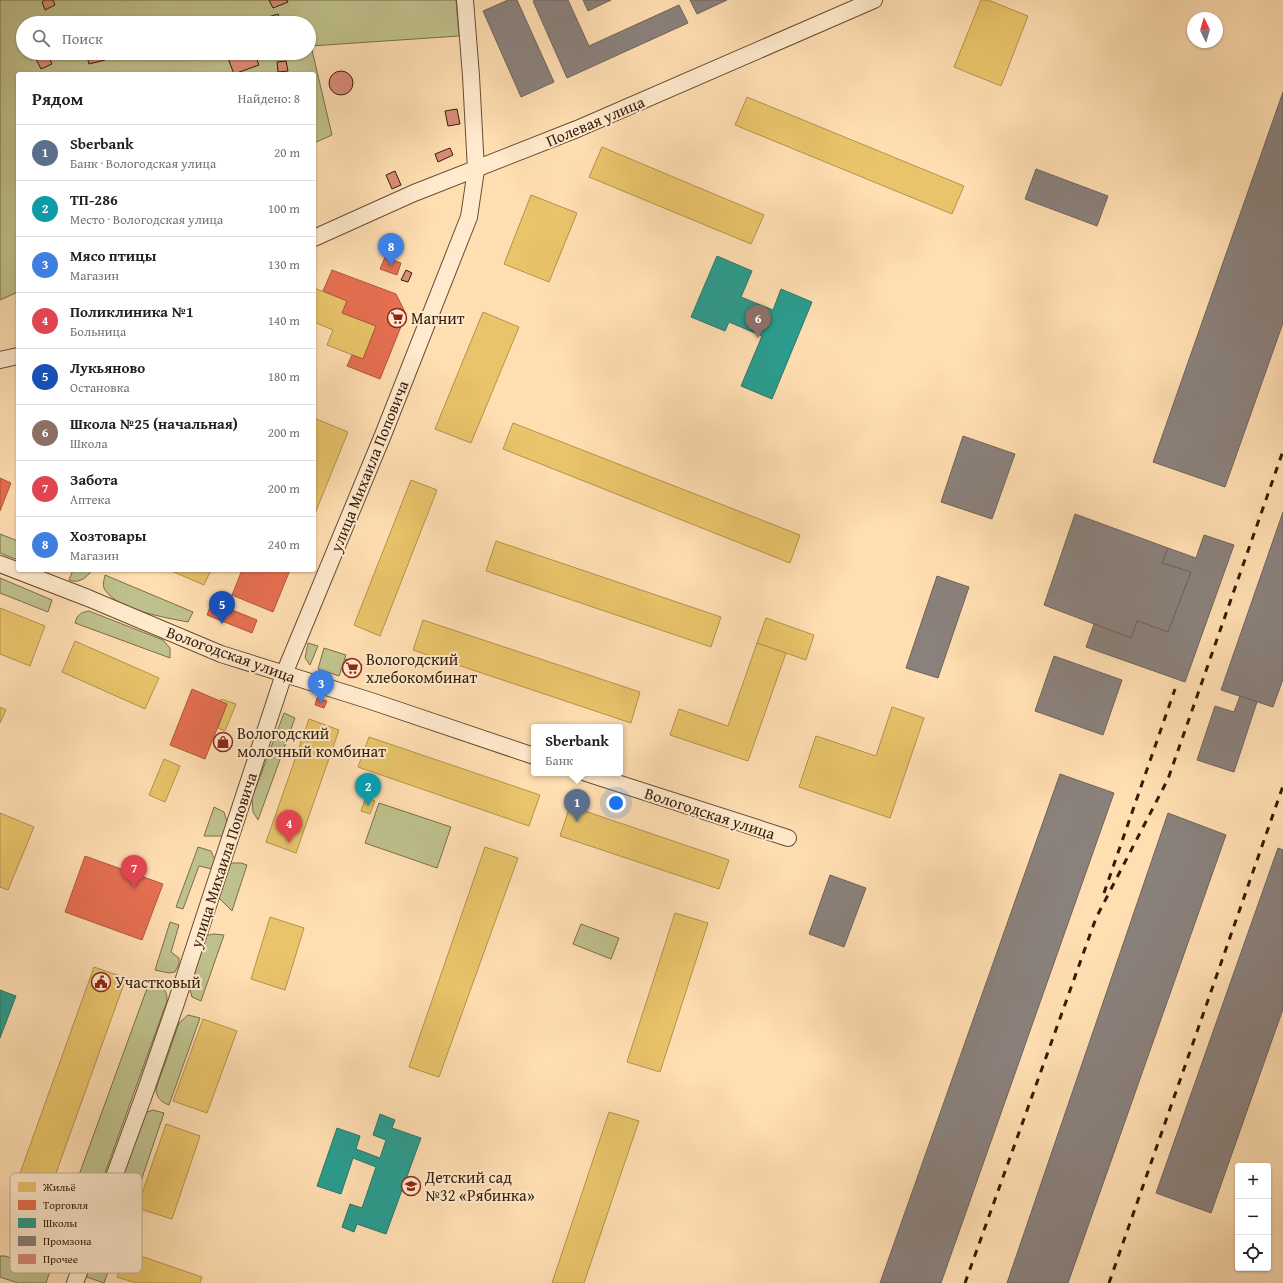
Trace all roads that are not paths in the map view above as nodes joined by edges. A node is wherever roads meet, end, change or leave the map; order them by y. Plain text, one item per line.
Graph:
1 (465, 0) edge
2 (874, 0) edge
3 (476, 170) junction
4 (316, 237) edge
5 (16, 356) edge
6 (0, 360) edge
7 (0, 564) edge
8 (16, 570) edge
9 (21, 572) edge
10 (284, 674) junction
11 (531, 755) edge
12 (595, 776) edge
13 (788, 838) dead end
14 (115, 1173) edge
15 (79, 1273) edge
16 (75, 1283) edge

1 - 3 street, улица Михаила Поповича
2 - 3 street, Полевая улица
3 - 4 street, Полевая улица
3 - 10 street, улица Михаила Поповича
5 - 6 street
7 - 8 street, Вологодская улица
9 - 10 street, Вологодская улица
10 - 11 street, Вологодская улица
10 - 14 street, улица Михаила Поповича
12 - 13 street, Вологодская улица
15 - 16 street, улица Михаила Поповича

